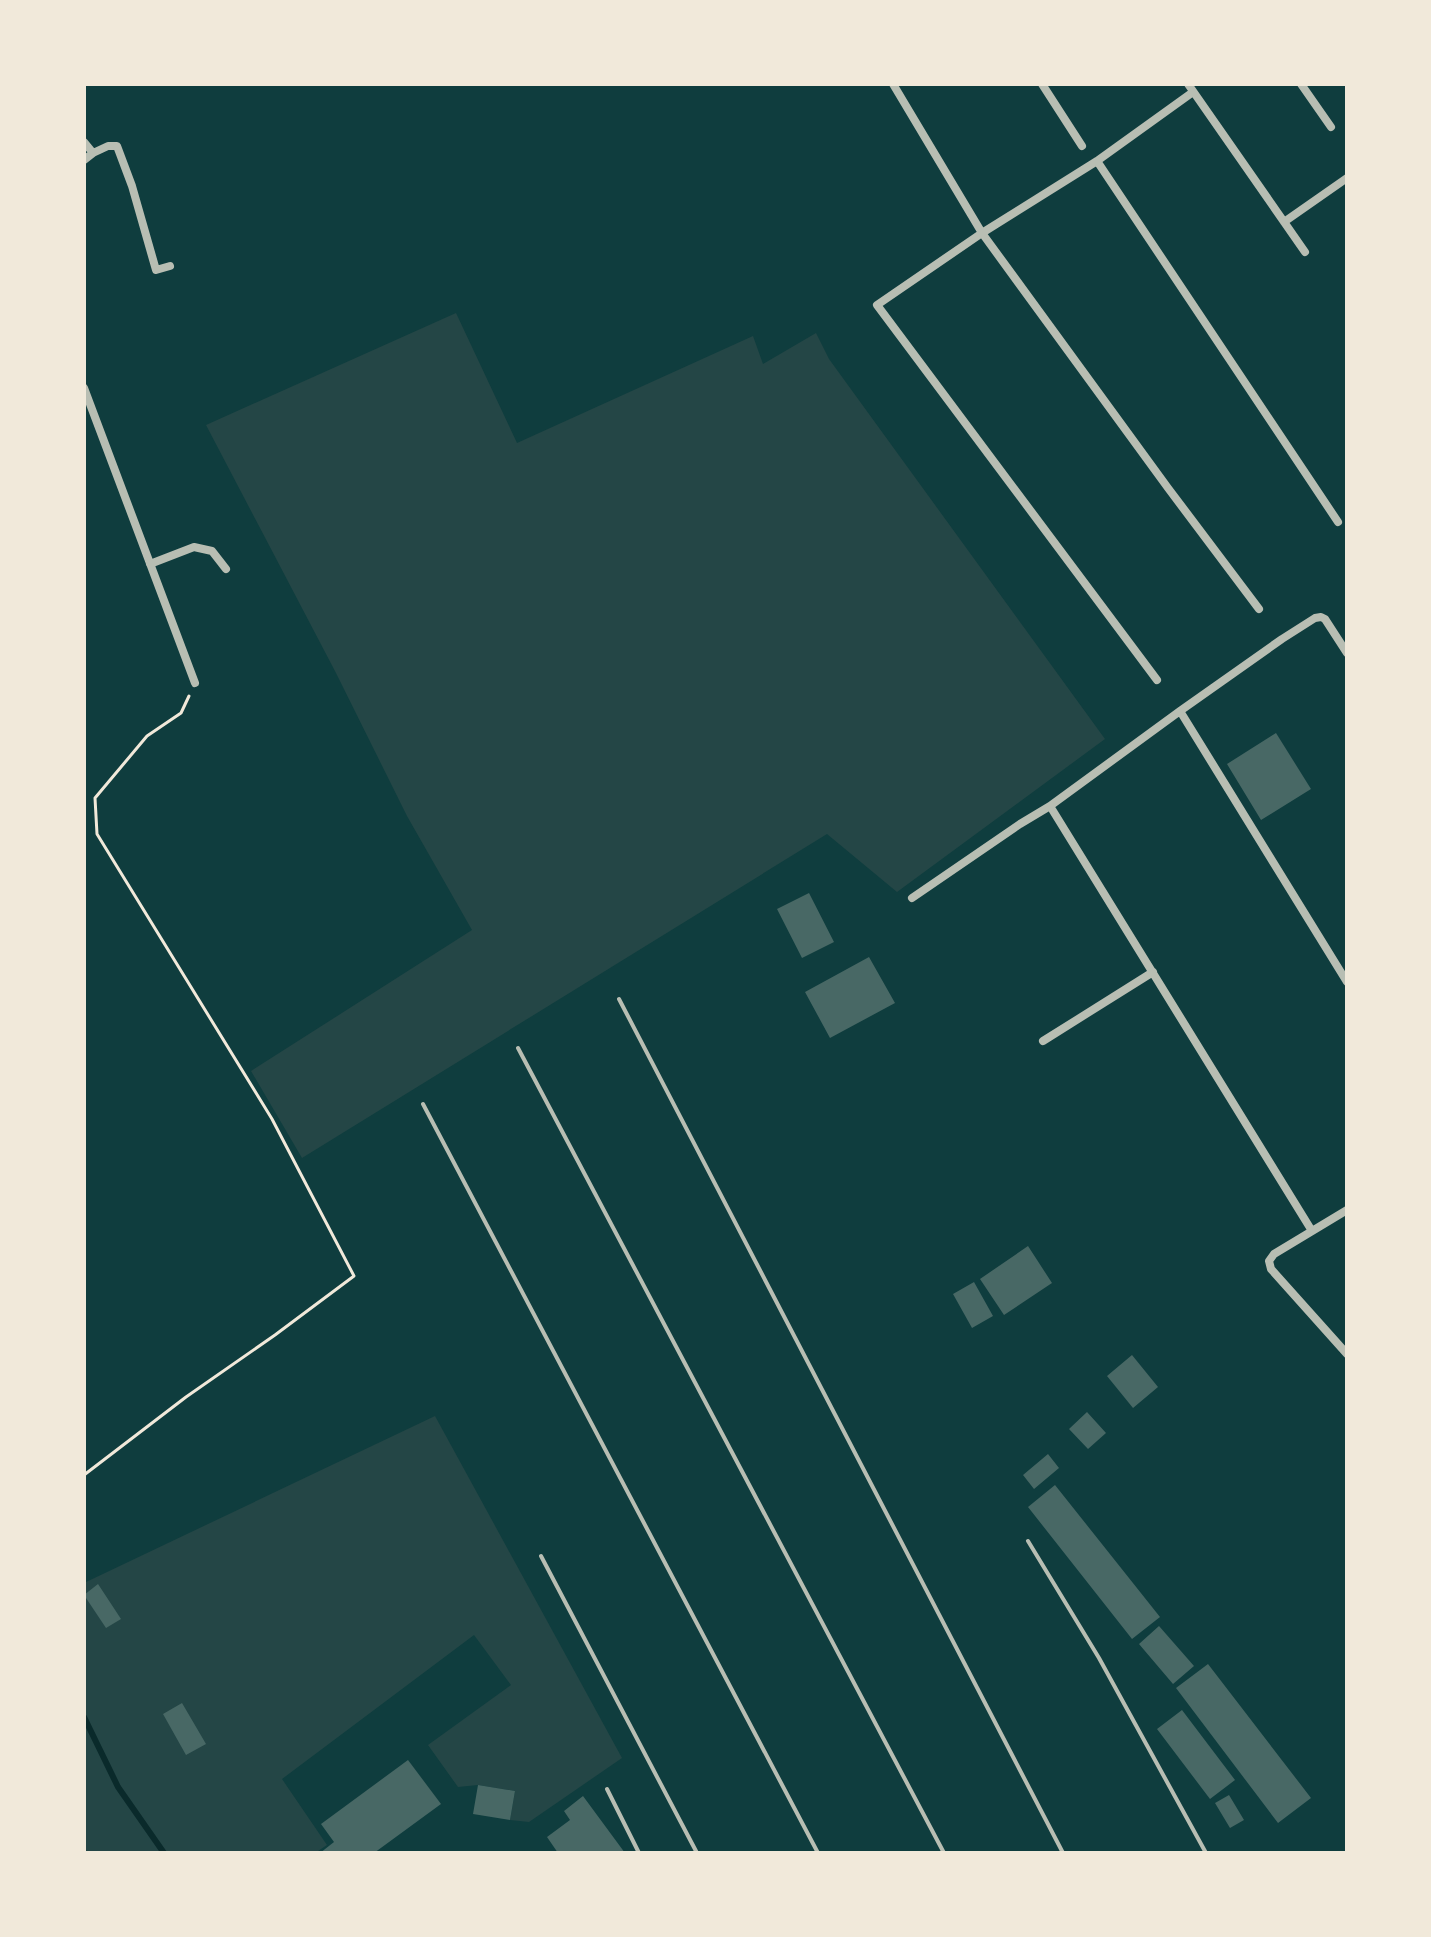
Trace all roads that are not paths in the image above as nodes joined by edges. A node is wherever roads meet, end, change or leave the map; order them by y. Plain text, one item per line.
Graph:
1 (893, 84) edge
2 (1042, 84) edge
3 (1301, 84) edge
4 (1191, 88) edge
5 (1331, 127) dead end
6 (84, 142) edge
7 (1082, 146) dead end
8 (93, 153) junction
9 (84, 160) edge
10 (1097, 161) junction
11 (1347, 178) edge
12 (1284, 222) junction
13 (982, 233) junction
14 (1305, 252) dead end
15 (170, 266) dead end
16 (84, 388) edge
17 (1338, 522) dead end
18 (150, 564) junction
19 (226, 569) dead end
20 (1259, 609) dead end
21 (1347, 633) edge
22 (1338, 639) junction
23 (1347, 653) edge
24 (1157, 680) dead end
25 (195, 683) road end
26 (1180, 711) junction
27 (1050, 806) junction
28 (912, 898) dead end
29 (1153, 972) junction
30 (1347, 982) edge
31 (619, 999) dead end
32 (1043, 1041) dead end
33 (518, 1048) dead end
34 (423, 1104) dead end
35 (1347, 1210) edge
36 (1312, 1231) junction
37 (1347, 1354) edge
38 (1028, 1541) dead end
39 (541, 1556) dead end
40 (607, 1789) dead end
41 (639, 1853) edge
42 (697, 1853) edge
43 (818, 1853) edge
44 (944, 1853) edge
45 (1063, 1853) edge
46 (1206, 1853) edge

1 - 13 street
2 - 7 street
3 - 5 street
4 - 10 street
4 - 12 street
6 - 8 street
8 - 9 street
8 - 15 street
10 - 13 street
10 - 17 street
11 - 12 street
12 - 14 street
13 - 20 street
13 - 24 street
16 - 18 street
18 - 19 street
18 - 25 street
21 - 22 street
22 - 23 street
22 - 26 street
26 - 27 street
26 - 30 street
27 - 28 street
27 - 29 street
29 - 32 street
29 - 36 street
31 - 45 lane
33 - 44 lane
34 - 43 lane
35 - 36 street
36 - 37 street
38 - 46 lane
39 - 42 lane
40 - 41 lane

